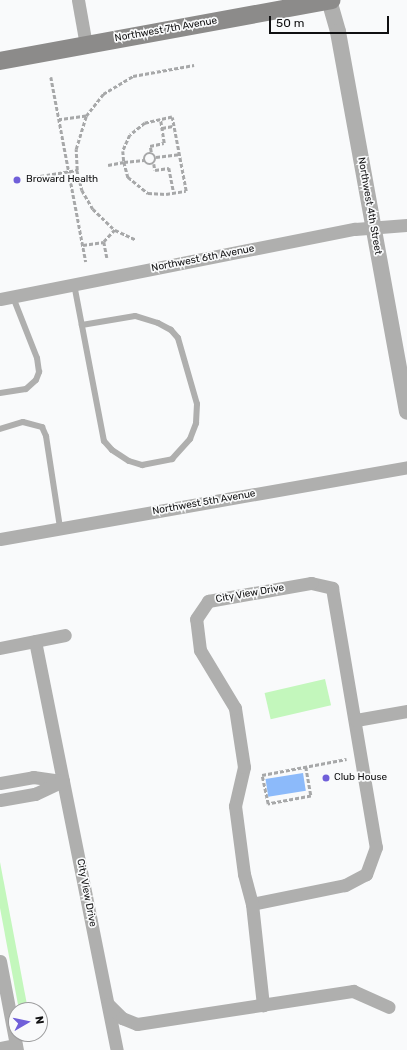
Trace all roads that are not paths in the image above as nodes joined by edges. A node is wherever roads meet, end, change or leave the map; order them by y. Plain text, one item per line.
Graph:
1 (78, 0) edge
2 (330, 0) edge
3 (86, 45) junction
4 (0, 61) edge
5 (407, 225) edge
6 (373, 228) junction
7 (74, 284) junction
8 (6, 298) edge
9 (82, 325) junction
10 (0, 393) edge
11 (407, 412) edge
12 (0, 429) edge
13 (407, 467) edge
14 (60, 528) junction
15 (0, 539) edge
16 (65, 636) dead end
17 (35, 641) junction
18 (0, 648) edge
19 (407, 711) edge
20 (356, 720) junction
21 (63, 781) junction
22 (0, 783) edge
23 (0, 800) edge
24 (252, 904) junction
25 (0, 961) edge
26 (108, 1004) junction
27 (263, 1005) junction
28 (389, 1007) dead end
29 (17, 1047) edge
30 (0, 1048) edge
31 (117, 1050) edge

1 - 3 street
2 - 3 main road, Northwest 7th Avenue
2 - 6 street, Northwest 4th Street
3 - 4 main road, Northwest 7th Avenue
5 - 6 street, Northwest 6th Avenue
6 - 7 street, Northwest 6th Avenue
6 - 11 street, Northwest 4th Street
7 - 8 street, Northwest 6th Avenue
7 - 9 lane
8 - 10 lane
9 - 9 lane
12 - 14 lane
13 - 14 street, Northwest 5th Avenue
14 - 15 street, Northwest 5th Avenue
16 - 17 street
17 - 18 street
17 - 21 street, City View Drive
19 - 20 street
20 - 24 street, City View Drive
20 - 24 street, City View Drive
21 - 22 street
21 - 23 street
21 - 26 street, City View Drive
24 - 27 street, City View Drive
25 - 29 street
26 - 27 street
26 - 31 street, City View Drive
27 - 28 street
29 - 30 street

